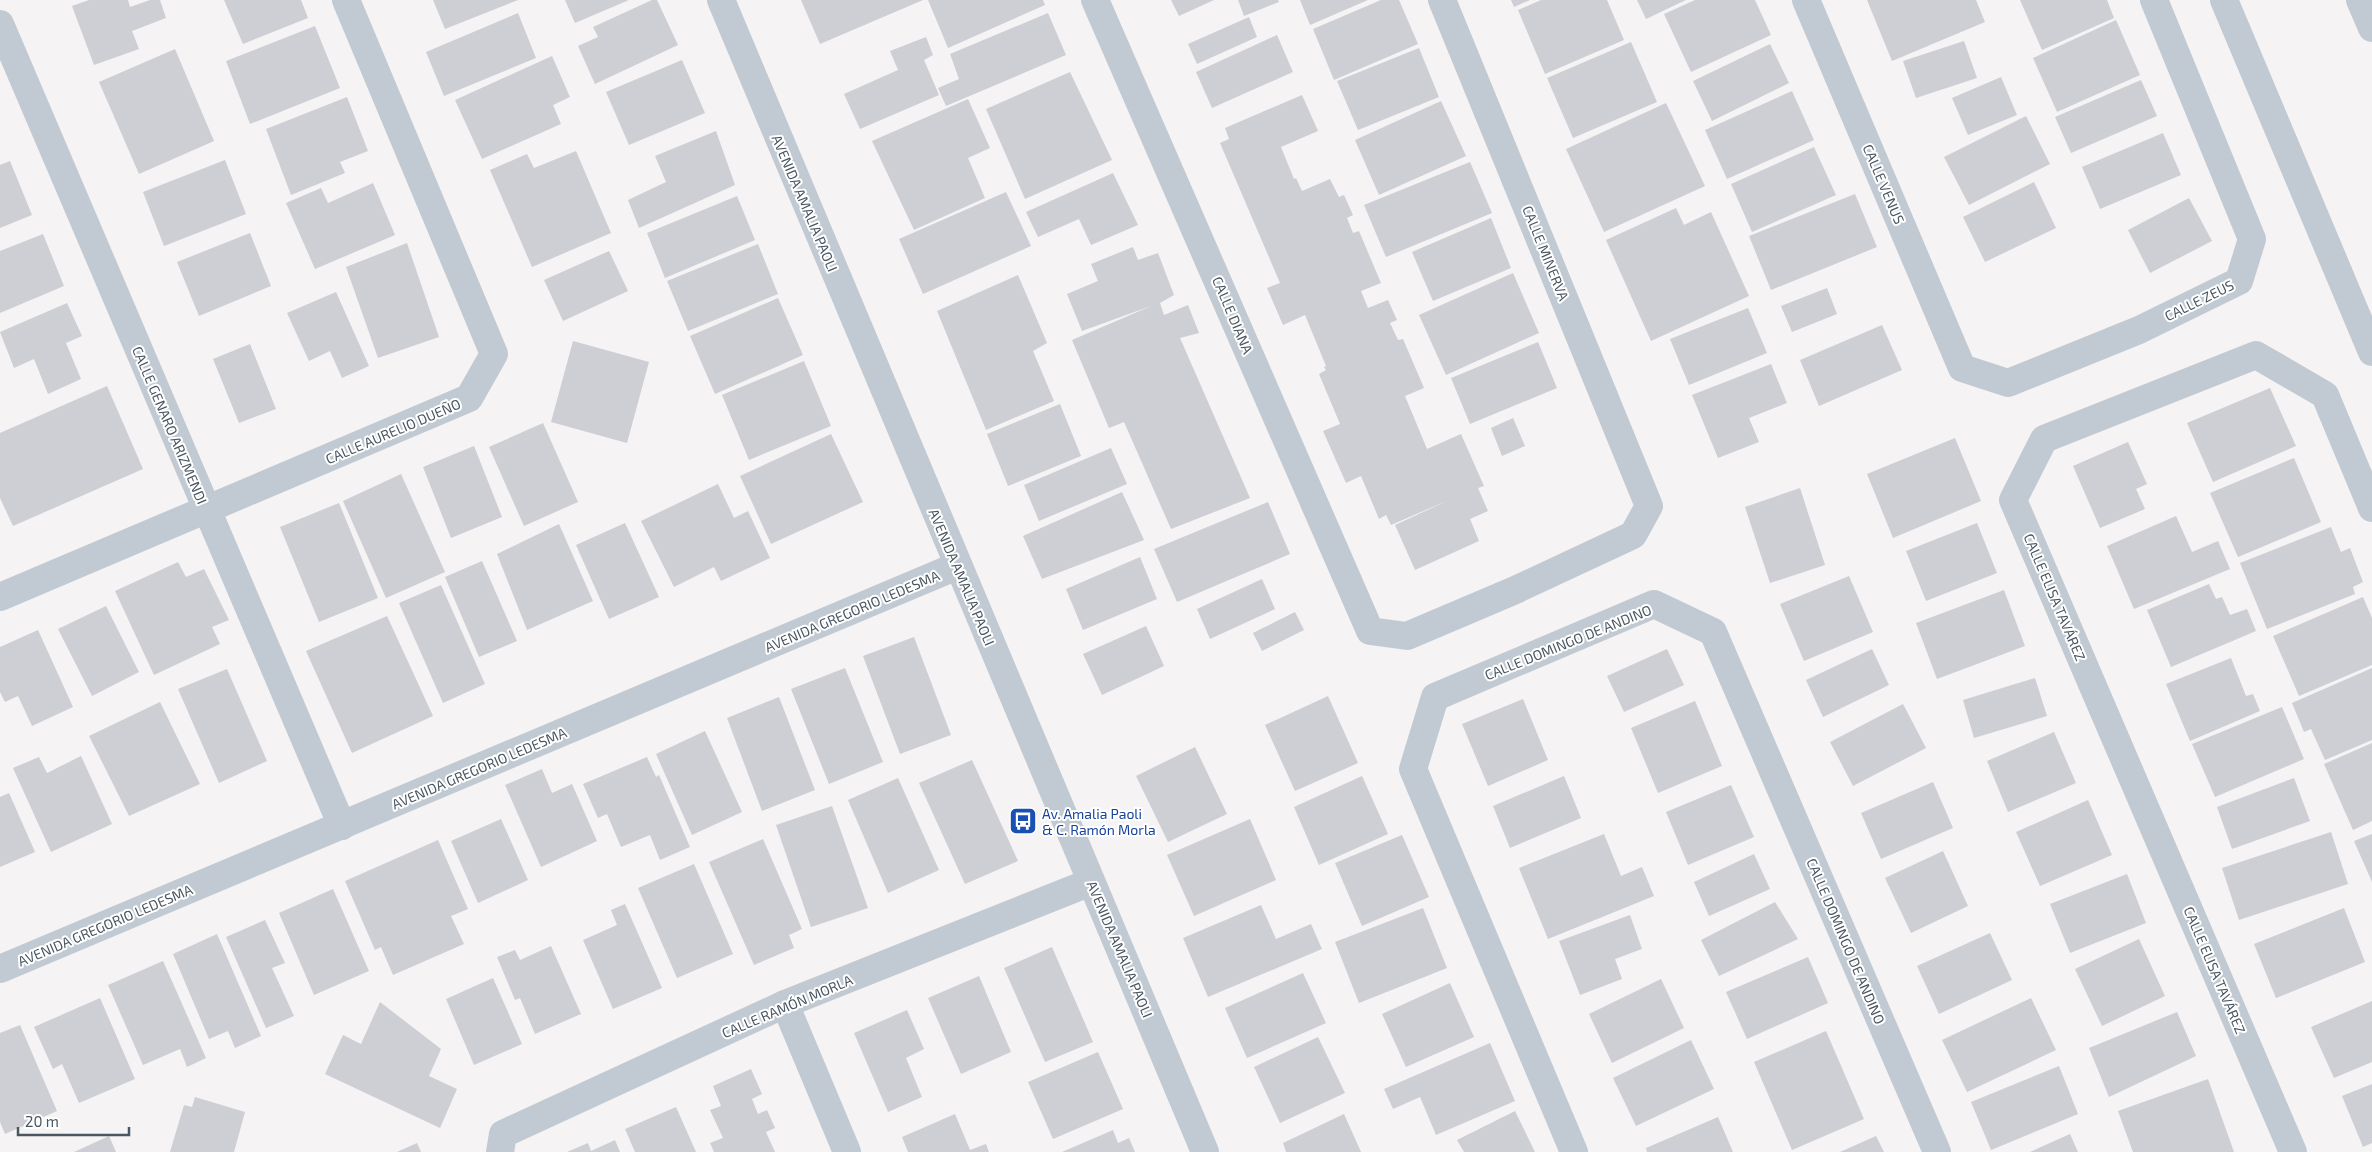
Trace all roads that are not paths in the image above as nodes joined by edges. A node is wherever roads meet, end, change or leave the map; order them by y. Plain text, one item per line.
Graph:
1 (346, 0) edge
2 (721, 0) edge
3 (1095, 0) edge
4 (1442, 0) edge
5 (1806, 0) edge
6 (2154, 0) edge
7 (2224, 0) edge
8 (2360, 0) edge
9 (0, 24) edge
10 (2372, 28) edge
11 (2372, 352) edge
12 (1962, 368) joint
13 (1649, 506) joint
14 (2372, 508) edge
15 (207, 511) junction
16 (957, 566) junction
17 (0, 597) edge
18 (342, 826) junction
19 (1092, 882) junction
20 (0, 969) edge
21 (785, 1004) junction
22 (500, 1152) edge
23 (847, 1152) edge
24 (1205, 1152) edge
25 (1574, 1152) edge
26 (1937, 1152) edge
27 (2293, 1152) edge

1 - 15 street, CALLE AURELIO DUEÑO
2 - 16 street, AVENIDA AMALIA PAOLI
3 - 13 street, CALLE DIANA
4 - 13 street, CALLE MINERVA
5 - 12 street, CALLE VENUS
6 - 12 street, CALLE ZEUS
7 - 11 street
8 - 10 street
9 - 15 street, CALLE GENARO ARIZMENDI
14 - 27 street, CALLE ELISA TAVÁREZ
15 - 17 street, CALLE AURELIO DUEÑO
15 - 18 street, CALLE GENARO ARIZMENDI
16 - 18 street, AVENIDA GREGORIO LEDESMA
16 - 19 street, AVENIDA AMALIA PAOLI
18 - 20 street, AVENIDA GREGORIO LEDESMA
19 - 21 street, CALLE RAMÓN MORLA
19 - 24 street, AVENIDA AMALIA PAOLI
21 - 22 street, CALLE RAMÓN MORLA
21 - 23 street
25 - 26 street, CALLE DOMINGO DE ANDINO

